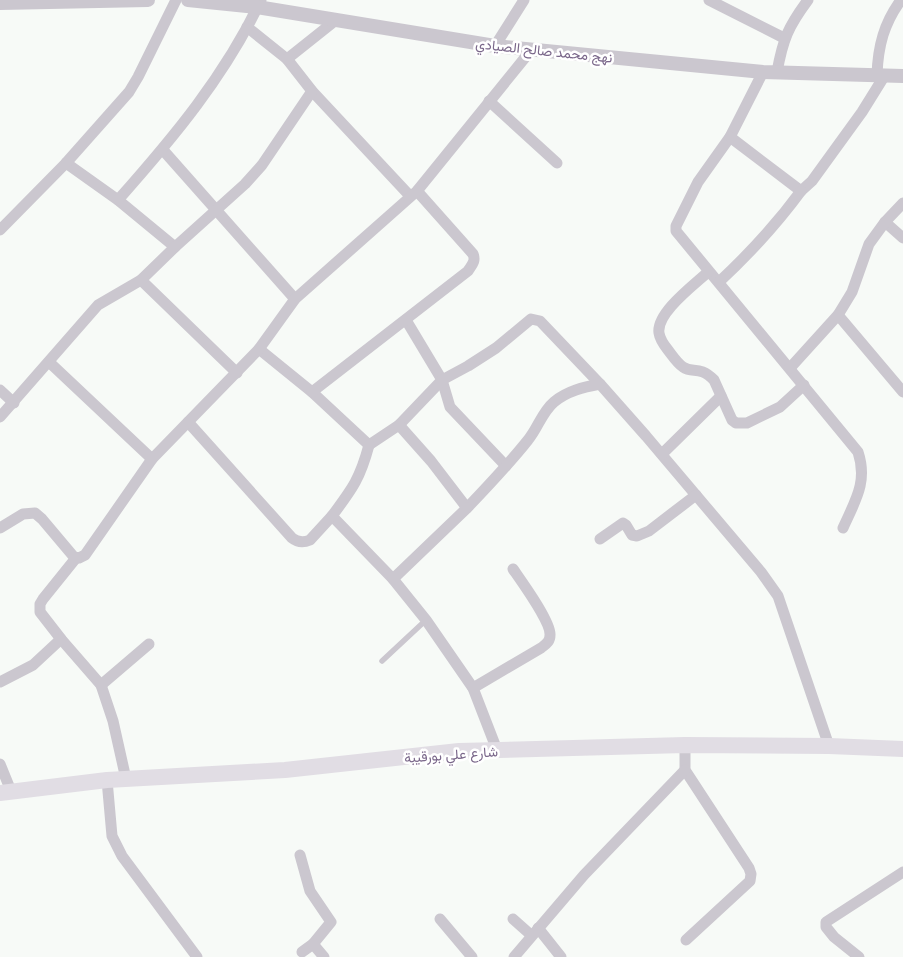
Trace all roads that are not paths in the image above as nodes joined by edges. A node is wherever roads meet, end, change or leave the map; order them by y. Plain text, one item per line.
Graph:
1 (148, 0) edge
2 (176, 0) edge
3 (188, 0) edge
4 (524, 0) edge
5 (708, 0) edge
6 (808, 0) edge
7 (902, 0) edge
8 (95, 1) edge
9 (0, 2) edge
10 (259, 4) edge
11 (336, 20) junction
12 (246, 27) junction
13 (784, 38) junction
14 (495, 46) junction
15 (532, 49) junction
16 (287, 59) junction
17 (763, 72) junction
18 (777, 72) junction
19 (881, 75) junction
20 (903, 76) edge
21 (312, 91) junction
22 (489, 101) junction
23 (730, 137) junction
24 (163, 150) junction
25 (66, 163) junction
26 (558, 163) dead end
27 (801, 191) junction
28 (413, 193) junction
29 (118, 200) junction
30 (903, 203) edge
31 (216, 210) junction
32 (3, 222) edge
33 (885, 222) junction
34 (903, 238) edge
35 (175, 247) junction
36 (708, 272) junction
37 (141, 280) junction
38 (719, 282) junction
39 (295, 299) junction
40 (838, 315) junction
41 (406, 320) junction
42 (259, 349) junction
43 (49, 362) junction
44 (790, 368) junction
45 (237, 373) junction
46 (442, 380) junction
47 (600, 384) junction
48 (804, 385) junction
49 (0, 390) edge
50 (312, 392) junction
51 (903, 392) edge
52 (721, 396) junction
53 (14, 403) junction
54 (0, 417) edge
55 (188, 422) junction
56 (399, 425) junction
57 (369, 445) junction
58 (662, 454) junction
59 (152, 459) junction
60 (506, 466) junction
61 (696, 495) junction
62 (467, 508) junction
63 (332, 516) junction
64 (0, 528) edge
65 (843, 528) dead end
66 (600, 539) dead end
67 (76, 558) junction
68 (513, 569) dead end
69 (393, 579) junction
70 (426, 620) junction
71 (61, 639) junction
72 (149, 644) dead end
73 (382, 661) dead end
74 (0, 682) edge
75 (101, 685) junction
76 (473, 688) junction
77 (685, 746) junction
78 (829, 746) junction
79 (903, 749) edge
80 (497, 750) junction
81 (0, 764) edge
82 (686, 770) junction
83 (126, 779) junction
84 (107, 780) junction
85 (6, 792) edge
86 (300, 855) dead end
87 (903, 872) edge
88 (513, 919) dead end
89 (440, 920) dead end
90 (534, 931) junction
91 (686, 940) dead end
92 (313, 944) junction
93 (302, 952) dead end
94 (197, 957) edge
95 (324, 957) edge
96 (472, 957) edge
97 (514, 957) edge
98 (561, 957) edge
99 (859, 957) edge

1 - 8 street
2 - 25 street
3 - 10 street, نهج محمد صالح الصيادي
4 - 14 street
5 - 13 street
6 - 13 street
7 - 19 street
8 - 9 street
10 - 11 street, نهج محمد صالح الصيادي
10 - 12 street
11 - 14 street, نهج محمد صالح الصيادي
11 - 16 street
12 - 16 street
12 - 24 street
13 - 18 street
14 - 15 street, نهج محمد صالح الصيادي
15 - 17 street, نهج محمد صالح الصيادي
15 - 22 street
16 - 21 street
17 - 18 street, نهج محمد صالح الصيادي
17 - 23 street
18 - 19 street, نهج محمد صالح الصيادي
19 - 20 street, نهج محمد صالح الصيادي
19 - 27 street
21 - 28 street
21 - 31 street
22 - 26 street
22 - 28 street
23 - 27 street
23 - 36 street
24 - 29 street
24 - 31 street
25 - 29 street
25 - 32 street
27 - 38 street
28 - 39 street
28 - 41 street
29 - 35 street
30 - 33 street
31 - 35 street
31 - 39 street
33 - 34 street
33 - 40 street
35 - 37 street
36 - 38 street
36 - 52 street
37 - 43 street
37 - 45 street
38 - 44 street
39 - 42 street
40 - 44 street
40 - 51 street
41 - 46 street
41 - 50 street
42 - 45 street
42 - 50 street
43 - 53 street
43 - 59 street
44 - 48 street
45 - 55 street
46 - 47 street
46 - 56 street
46 - 60 street
47 - 58 street
47 - 60 street
48 - 52 street
48 - 65 street
49 - 53 street
50 - 57 street
52 - 58 street
53 - 54 street
55 - 59 street
55 - 63 street
56 - 57 street
56 - 62 street
57 - 63 street
58 - 61 street
59 - 67 street
60 - 62 street
61 - 66 street
61 - 78 street
62 - 69 street
63 - 69 street
64 - 67 street
67 - 71 street
68 - 76 street
69 - 70 street
70 - 73 lane
70 - 76 street
71 - 74 street
71 - 75 street
72 - 75 street
75 - 83 street
76 - 80 street
77 - 78 main road, شارع علي بورقيبة
77 - 80 main road, شارع علي بورقيبة
77 - 82 street
78 - 79 main road, شارع علي بورقيبة
80 - 83 main road, شارع علي بورقيبة
81 - 85 street
82 - 90 street
82 - 91 street
83 - 84 main road, شارع علي بورقيبة
84 - 85 main road, شارع علي بورقيبة
84 - 94 street
86 - 92 street
87 - 99 street
88 - 90 street
89 - 96 street
90 - 97 street
90 - 98 street
92 - 93 street
92 - 95 street

